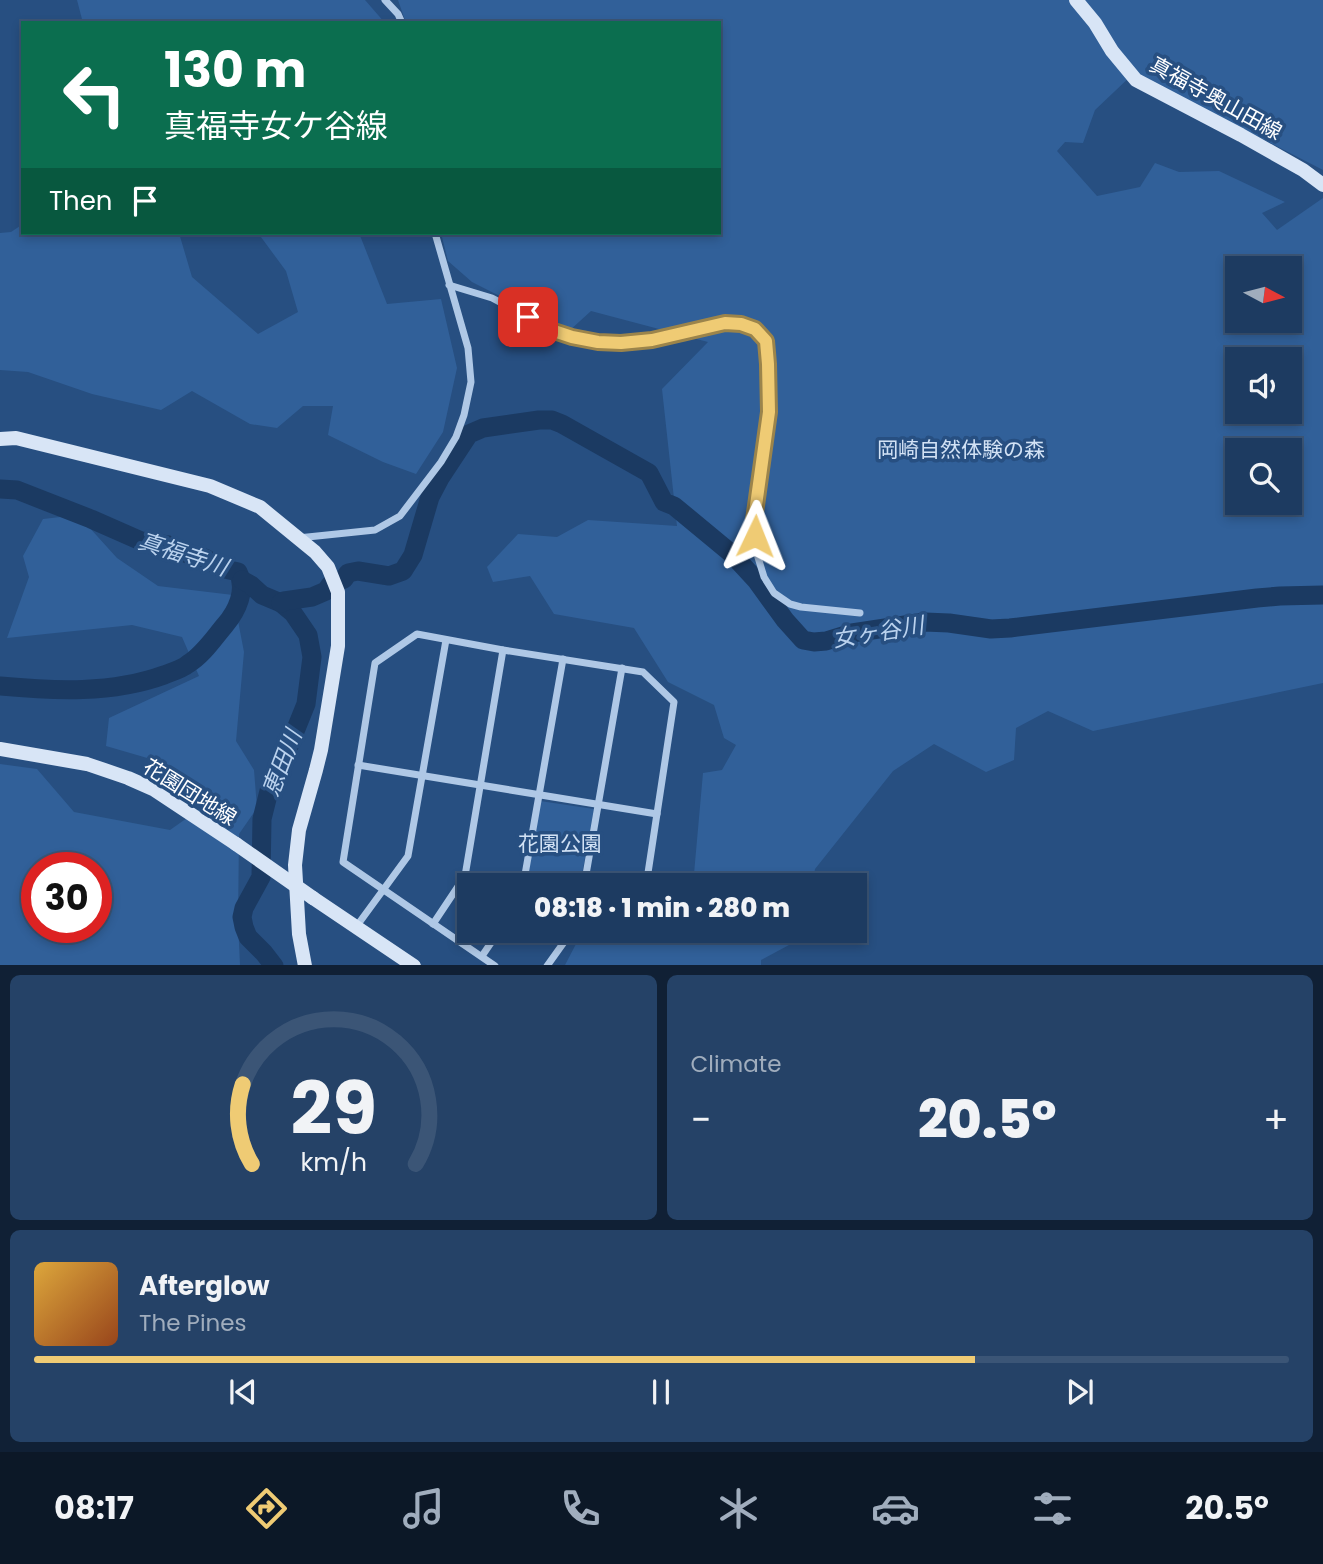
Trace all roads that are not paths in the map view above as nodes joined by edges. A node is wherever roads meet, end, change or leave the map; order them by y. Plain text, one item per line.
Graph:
1 (385, 0) edge
2 (1076, 0) edge
3 (401, 21) edge
4 (1323, 185) edge
5 (436, 235) edge
6 (449, 285) junction
7 (0, 439) edge
8 (298, 538) junction
9 (860, 613) dead end
10 (446, 640) junction
11 (503, 650) junction
12 (563, 659) junction
13 (622, 668) junction
14 (0, 748) edge
15 (358, 765) junction
16 (422, 776) junction
17 (480, 786) junction
18 (538, 796) junction
19 (598, 805) junction
20 (657, 814) junction
21 (525, 873) edge
22 (586, 873) edge
23 (648, 873) edge
24 (382, 890) junction
25 (433, 924) junction
26 (356, 927) junction
27 (491, 943) edge
28 (563, 943) edge
29 (482, 956) junction
30 (305, 965) edge
31 (414, 965) edge
32 (495, 965) edge
33 (547, 965) edge

1 - 3 street
2 - 4 street, 真福寺奥山田線
5 - 6 street
6 - 8 street
6 - 9 street
7 - 8 street
8 - 30 street
10 - 11 street
10 - 15 street
10 - 16 street
11 - 12 street
11 - 17 street
12 - 13 street
12 - 18 street
13 - 19 street
13 - 20 street
14 - 26 street, 花園団地線, bridge
15 - 16 street
15 - 24 street
16 - 17 street
16 - 24 street
17 - 18 street
17 - 25 street
18 - 19 street
18 - 21 street
19 - 20 street
19 - 22 street
20 - 23 street
24 - 25 street
24 - 26 street
25 - 29 street
26 - 31 street
27 - 29 street
28 - 33 street
29 - 32 street

